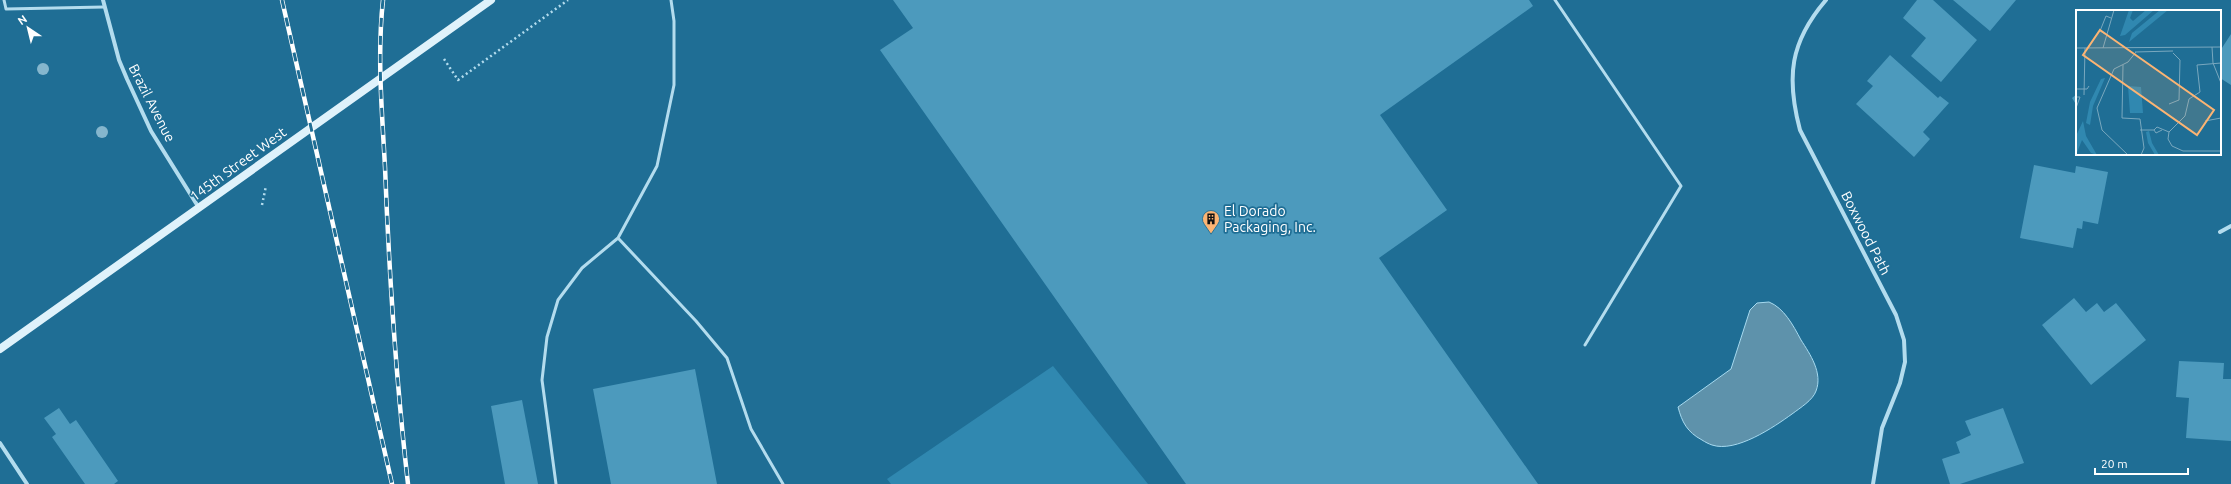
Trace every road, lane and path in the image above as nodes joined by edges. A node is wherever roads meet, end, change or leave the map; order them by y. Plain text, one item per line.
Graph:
1 (4, 0) edge
2 (103, 0) edge
3 (491, 0) edge
4 (568, 0) edge
5 (671, 0) edge
6 (1555, 0) edge
7 (1826, 0) edge
8 (104, 6) junction
9 (432, 42) junction
10 (200, 208) junction
11 (2231, 226) edge
12 (2220, 232) dead end
13 (618, 238) junction
14 (1585, 345) dead end
15 (0, 349) edge
16 (0, 443) edge
17 (27, 484) edge
18 (556, 484) edge
19 (783, 484) edge
20 (1873, 484) edge

1 - 8 lane
2 - 8 street, Brazil Avenue
3 - 9 street, 145th Street West
4 - 9 path
5 - 13 lane
6 - 14 lane
7 - 20 street, Boxwood Path
8 - 10 street, Brazil Avenue
9 - 10 street, 145th Street West
10 - 15 street, 145th Street West
11 - 12 street
13 - 18 lane
13 - 19 lane
16 - 17 street

